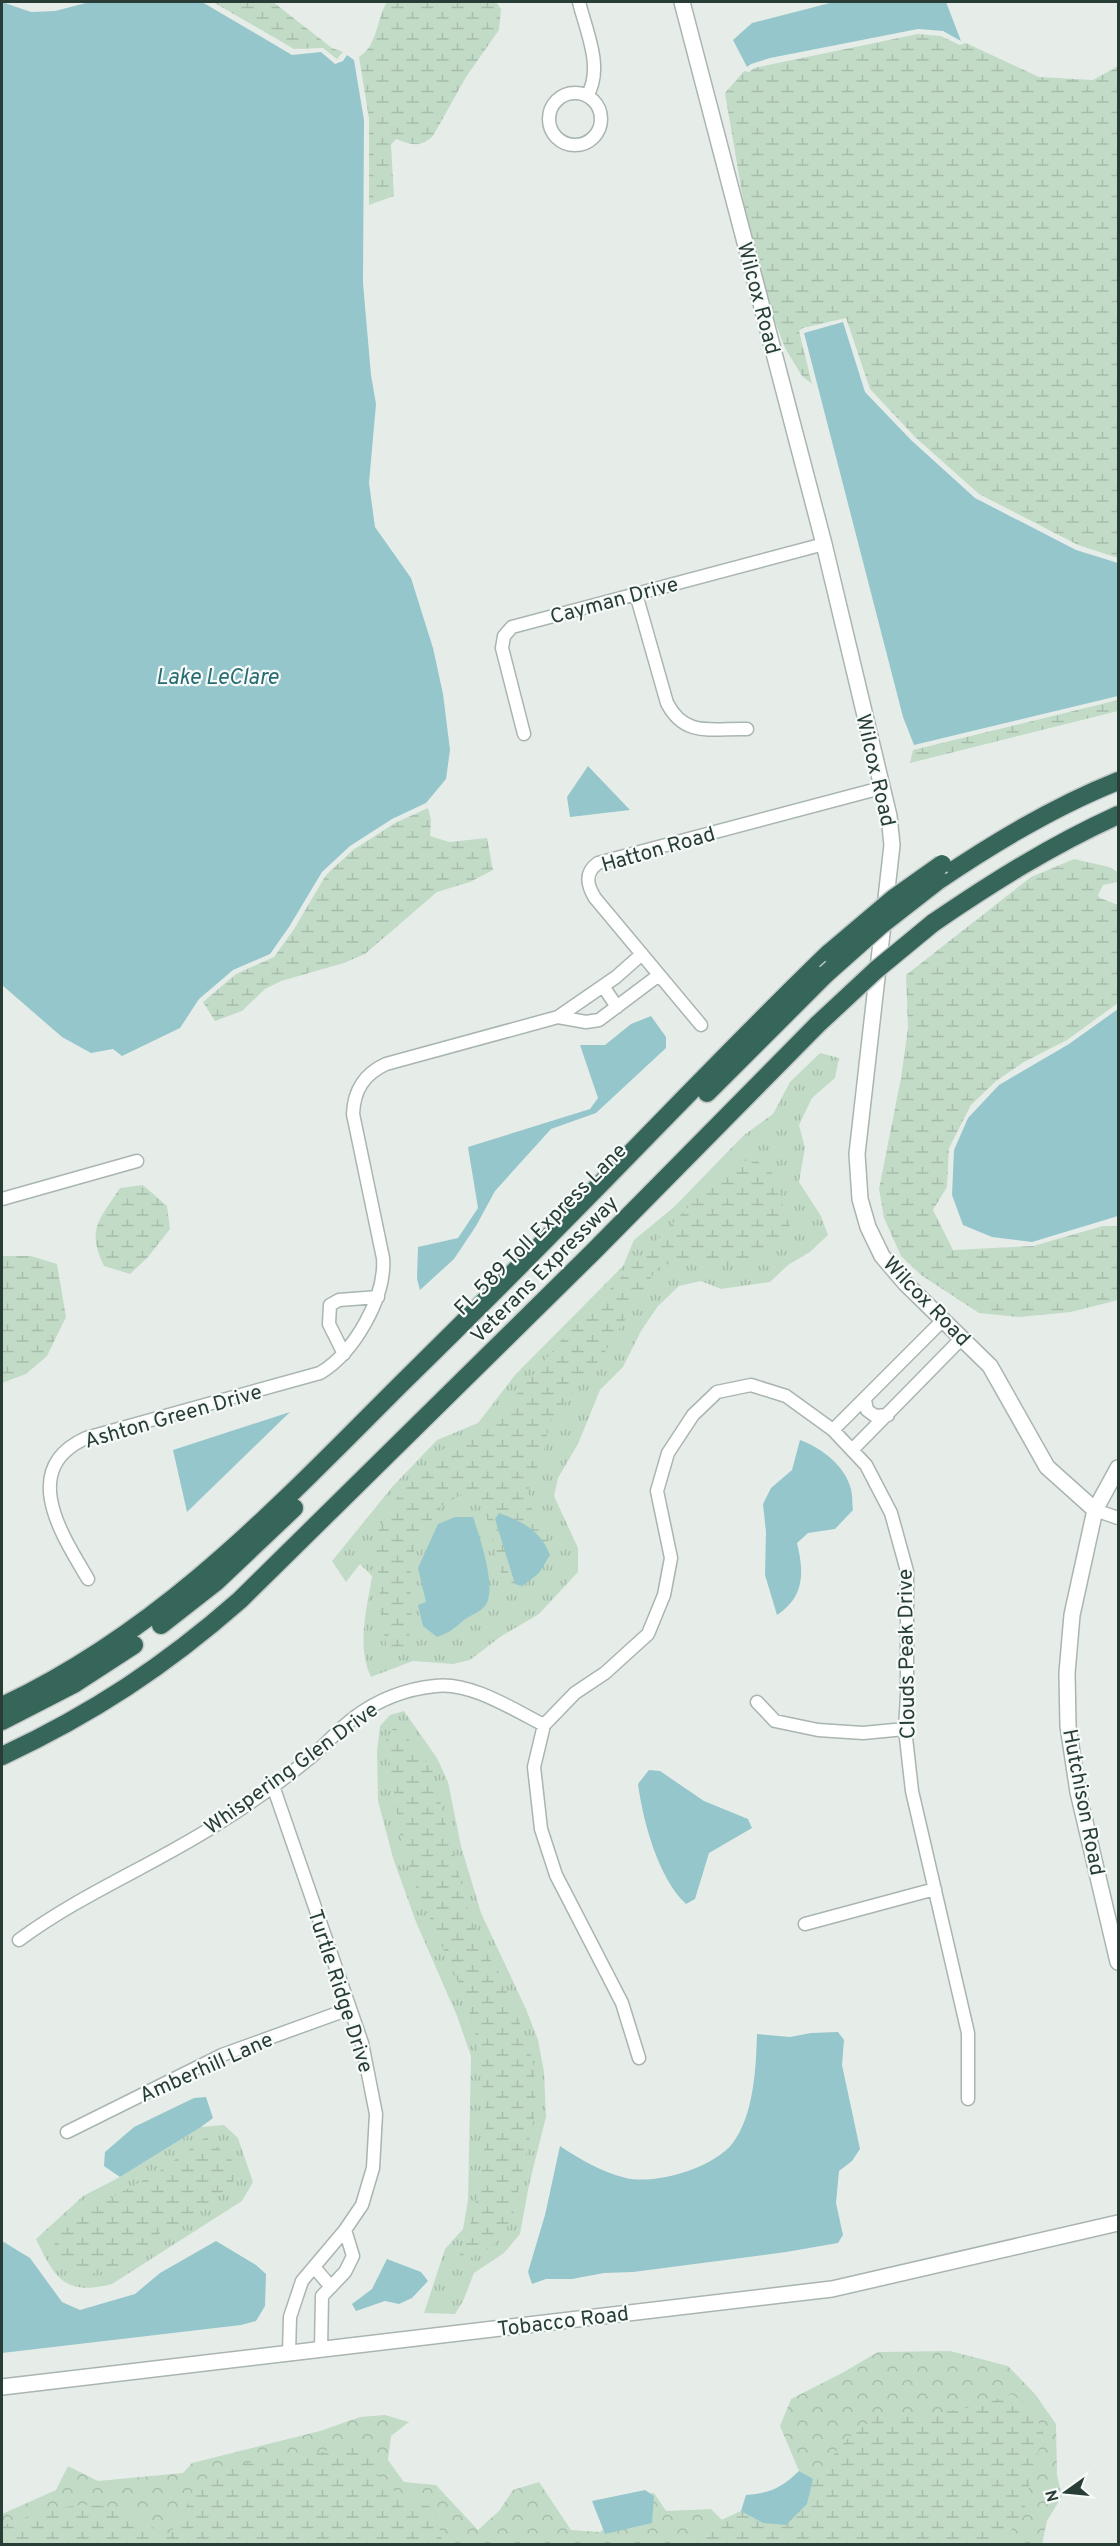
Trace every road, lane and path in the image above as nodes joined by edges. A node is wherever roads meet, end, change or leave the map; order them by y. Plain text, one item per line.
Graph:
1 (579, 2) edge
2 (682, 2) edge
3 (587, 96) junction
4 (824, 544) junction
5 (636, 594) junction
6 (747, 729) dead end
7 (524, 734) dead end
8 (1119, 768) edge
9 (1119, 781) edge
10 (881, 788) junction
11 (1119, 815) edge
12 (940, 872) junction
13 (642, 954) junction
14 (659, 975) junction
15 (603, 986) junction
16 (617, 1007) junction
17 (558, 1017) junction
18 (701, 1025) dead end
19 (137, 1161) dead end
20 (2, 1198) edge
21 (378, 1297) junction
22 (943, 1320) junction
23 (961, 1339) junction
24 (344, 1354) junction
25 (865, 1400) junction
26 (888, 1415) junction
27 (833, 1430) junction
28 (852, 1450) junction
29 (1119, 1468) edge
30 (1095, 1510) junction
31 (1119, 1518) edge
32 (88, 1580) dead end
33 (757, 1702) dead end
34 (2, 1706) edge
35 (2, 1721) edge
36 (544, 1725) junction
37 (905, 1729) junction
38 (2, 1756) edge
39 (273, 1786) junction
40 (935, 1889) junction
41 (805, 1924) dead end
42 (19, 1940) dead end
43 (1119, 1962) edge
44 (349, 2009) junction
45 (639, 2058) dead end
46 (968, 2099) dead end
47 (67, 2132) dead end
48 (1119, 2223) edge
49 (345, 2230) junction
50 (314, 2267) junction
51 (331, 2286) junction
52 (321, 2349) junction
53 (289, 2353) junction
54 (2, 2386) edge

1 - 3 street
2 - 4 street, Wilcox Road
3 - 3 street
4 - 5 street, Cayman Drive
4 - 10 street, Wilcox Road
5 - 6 street
5 - 7 street, Cayman Drive
8 - 12 highway, Veterans Expressway
9 - 12 highway, FL 589 Toll Express Lane
10 - 13 street, Hatton Road
10 - 22 street, Wilcox Road
11 - 38 highway, Veterans Expressway, bridge
12 - 34 highway, Veterans Expressway, bridge
12 - 35 highway, FL 589 Toll Express Lane, bridge
13 - 14 street, Hatton Road
13 - 15 street, Ashton Green Drive
14 - 16 street, Ashton Green Drive
14 - 18 street, Hatton Road
15 - 16 street
15 - 17 street, Ashton Green Drive
16 - 17 street, Ashton Green Drive
17 - 21 street, Ashton Green Drive
19 - 20 street
21 - 24 street, Ashton Green Drive
21 - 24 street
22 - 23 street, Wilcox Road
22 - 25 street
23 - 26 street
23 - 30 street, Wilcox Road
24 - 32 street, Ashton Green Drive
25 - 26 street
25 - 27 street
26 - 28 street
27 - 28 street, Clouds Peak Drive
27 - 36 street, Clouds Peak Drive
28 - 37 street, Clouds Peak Drive
29 - 30 street, Hutchison Road
30 - 31 street
30 - 43 street, Hutchison Road
33 - 37 street
36 - 39 street, Whispering Glen Drive
36 - 45 street
37 - 40 street, Clouds Peak Drive
39 - 42 street, Whispering Glen Drive
39 - 44 street, Turtle Ridge Drive
40 - 41 street
40 - 46 street, Clouds Peak Drive
44 - 47 street, Amberhill Lane
44 - 49 street, Turtle Ridge Drive
48 - 52 street, Tobacco Road
49 - 50 street, Turtle Ridge Drive
49 - 51 street
50 - 51 street
50 - 53 street, Turtle Ridge Drive
51 - 52 street
52 - 53 street, Tobacco Road
53 - 54 street, Tobacco Road

